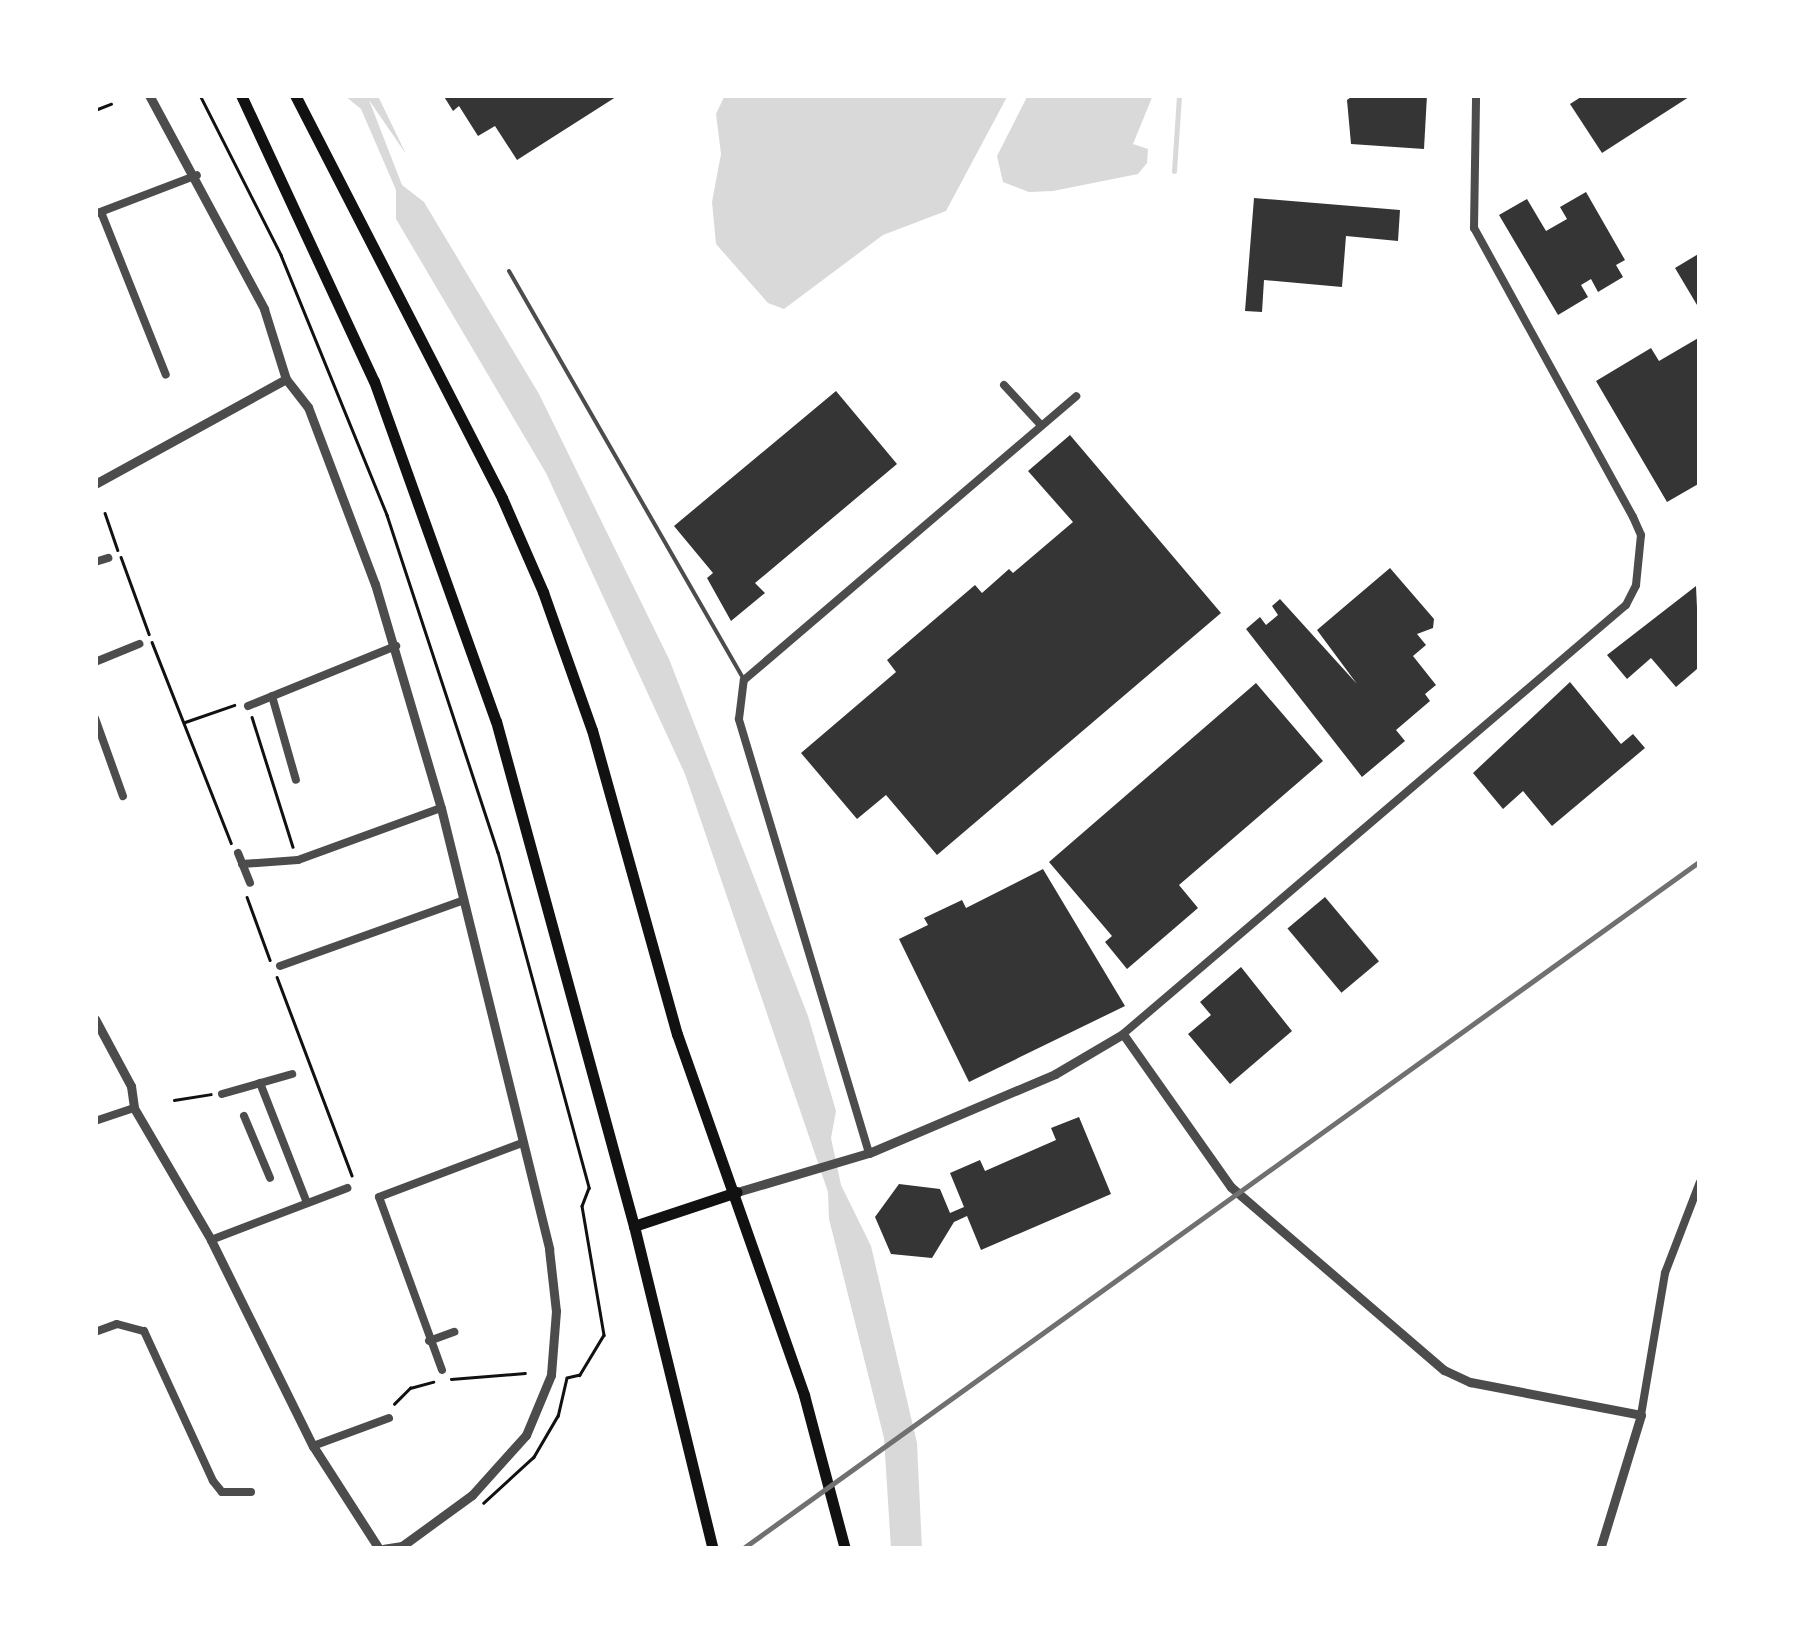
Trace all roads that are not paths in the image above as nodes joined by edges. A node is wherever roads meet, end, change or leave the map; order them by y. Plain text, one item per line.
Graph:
1 (149, 95) edge
2 (241, 95) edge
3 (295, 95) edge
4 (1476, 95) edge
5 (196, 175) junction
6 (98, 213) edge
7 (508, 272) dead end
8 (166, 375) dead end
9 (286, 379) junction
10 (1004, 385) dead end
11 (1076, 396) dead end
12 (1040, 424) junction
13 (95, 484) edge
14 (108, 558) dead end
15 (95, 562) edge
16 (138, 644) dead end
17 (396, 646) junction
18 (95, 662) edge
19 (744, 680) junction
20 (272, 696) junction
21 (248, 706) road end
22 (95, 718) edge
23 (296, 780) dead end
24 (123, 796) dead end
25 (441, 808) junction
26 (238, 853) road end
27 (242, 864) junction
28 (250, 883) road end
29 (464, 900) junction
30 (280, 966) dead end
31 (95, 1018) edge
32 (1123, 1034) junction
33 (292, 1074) dead end
34 (260, 1083) junction
35 (222, 1094) road end
36 (134, 1108) junction
37 (244, 1116) dead end
38 (95, 1121) edge
39 (282, 1139) junction
40 (522, 1144) junction
41 (262, 1152) junction
42 (869, 1153) junction
43 (270, 1178) dead end
44 (1700, 1182) edge
45 (351, 1185) road end
46 (737, 1192) junction
47 (307, 1203) junction
48 (634, 1226) junction
49 (211, 1240) junction
50 (95, 1332) edge
51 (454, 1332) dead end
52 (430, 1341) junction
53 (442, 1370) dead end
54 (1641, 1415) junction
55 (389, 1418) road end
56 (313, 1446) junction
57 (251, 1492) dead end
58 (382, 1549) edge
59 (713, 1549) edge
60 (845, 1549) edge
61 (1600, 1549) edge

1 - 5 street
2 - 48 highway
3 - 46 highway
4 - 32 street
5 - 6 street
5 - 9 street
6 - 8 street
7 - 19 lane
9 - 13 street
9 - 17 street
10 - 12 street
11 - 12 street
12 - 19 street
14 - 15 street
16 - 18 street
17 - 20 street
17 - 25 street
19 - 42 street
20 - 21 street
20 - 23 street
22 - 24 street
25 - 27 street
25 - 29 street
26 - 27 street
27 - 28 street
29 - 30 street
29 - 40 street
31 - 36 street
32 - 42 street
32 - 54 street
33 - 34 street
34 - 35 street
34 - 39 street
36 - 38 street
36 - 49 street
37 - 41 street
39 - 41 street
39 - 47 street
40 - 52 street
40 - 58 street
41 - 43 street
42 - 46 street
44 - 54 street
45 - 47 street
46 - 48 highway
46 - 60 highway
47 - 49 street
48 - 59 highway
49 - 56 street
50 - 57 street
51 - 52 street
52 - 53 street
54 - 61 street
55 - 56 street
56 - 58 street

